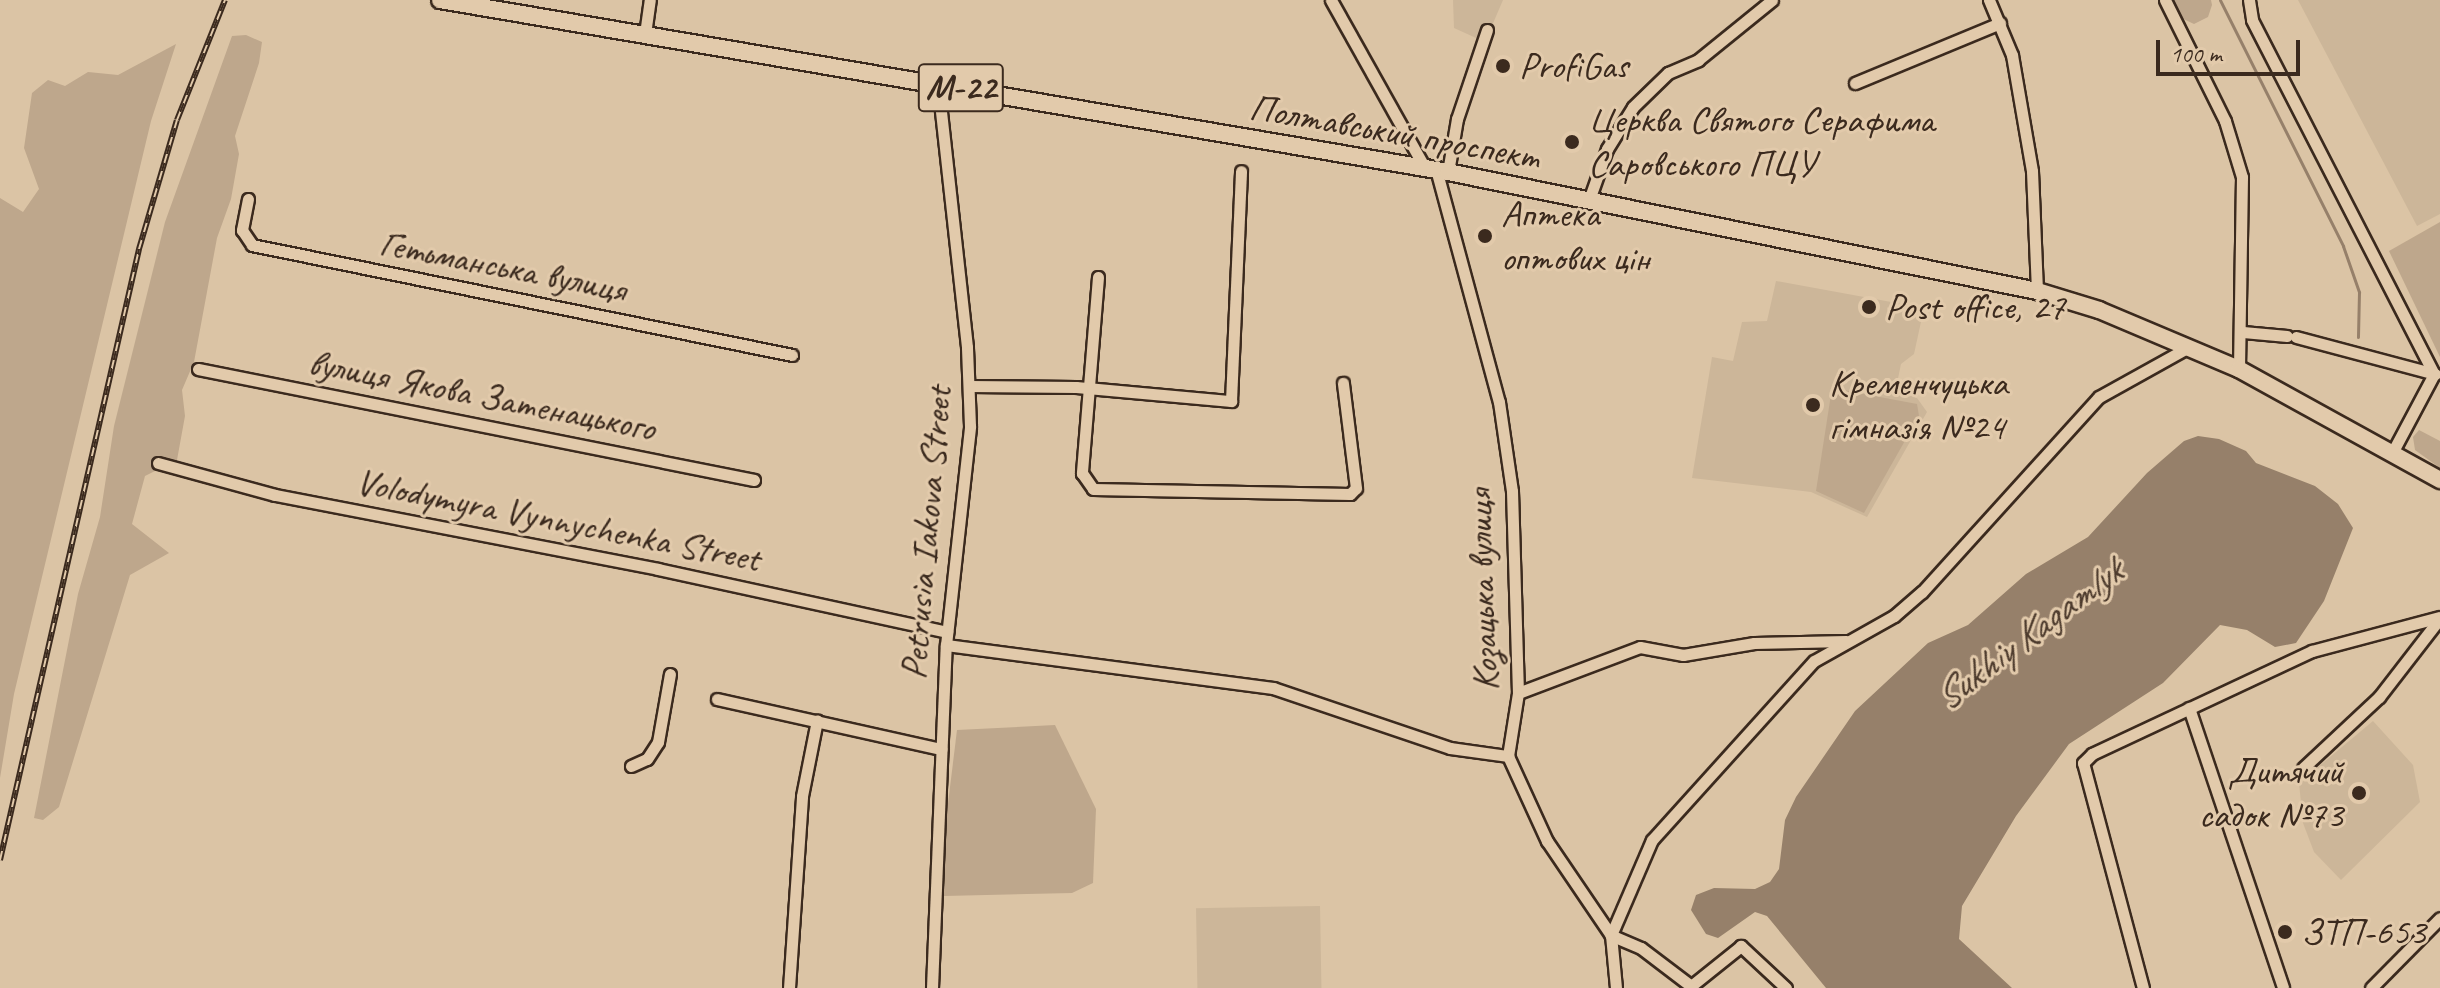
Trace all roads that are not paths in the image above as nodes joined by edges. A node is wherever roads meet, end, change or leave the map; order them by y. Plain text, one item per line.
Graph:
1 (440, 0) edge
2 (650, 0) edge
3 (1331, 0) edge
4 (1772, 0) edge
5 (1989, 0) edge
6 (2165, 0) edge
7 (2249, 0) edge
8 (2000, 23) junction
9 (1487, 30) dead end
10 (645, 34) junction
11 (1855, 83) dead end
12 (938, 84) junction
13 (1436, 170) junction
14 (1241, 171) dead end
15 (248, 199) dead end
16 (1589, 200) junction
17 (1098, 277) dead end
18 (2037, 291) junction
19 (2243, 332) junction
20 (2189, 347) junction
21 (792, 355) dead end
22 (198, 369) dead end
23 (2239, 369) junction
24 (2437, 374) edge
25 (1343, 383) dead end
26 (970, 386) junction
27 (1092, 389) junction
28 (2392, 453) junction
29 (158, 463) dead end
30 (754, 480) dead end
31 (2440, 480) edge
32 (2440, 617) edge
33 (947, 632) junction
34 (1847, 641) junction
35 (946, 645) junction
36 (670, 674) dead end
37 (1518, 693) junction
38 (717, 699) dead end
39 (2189, 708) junction
40 (817, 720) junction
41 (941, 749) junction
42 (1508, 756) junction
43 (631, 766) dead end
44 (2303, 768) dead end
45 (2440, 918) edge
46 (1611, 935) junction
47 (789, 988) edge
48 (932, 988) edge
49 (1616, 988) edge
50 (1786, 988) edge
51 (2143, 988) edge
52 (2283, 988) edge
53 (2371, 988) edge

1 - 10 highway, Полтавський проспект / М-22
2 - 10 street
3 - 13 street
4 - 16 street
5 - 8 street
6 - 19 street
7 - 24 street
8 - 11 street
8 - 18 street
9 - 13 street
10 - 12 highway, Полтавський проспект / М-22
12 - 13 highway, Полтавський проспект / М-22
12 - 26 street, Petrusia Iakova Street
13 - 16 highway, Полтавський проспект / М-22
13 - 37 street, Козацька вулиця
14 - 27 street
15 - 21 street, Гетьманська вулиця
16 - 18 highway, Полтавський проспект / М-22
17 - 27 street
18 - 20 highway, Полтавський проспект / М-22
19 - 23 street
19 - 24 street
20 - 23 highway, Полтавський проспект / М-22
20 - 34 street
22 - 30 street, вулиця Якова Затенацького
23 - 28 highway, Полтавський проспект / М-22
24 - 28 street
25 - 27 street
26 - 27 street
26 - 33 street, Petrusia Iakova Street
28 - 31 highway, Полтавський проспект / М-22
29 - 33 street, Volodymyra Vynnychenka Street
32 - 39 street
32 - 44 street
33 - 35 street, Petrusia Iakova Street
34 - 37 street
34 - 46 street
35 - 41 street, Petrusia Iakova Street
35 - 42 street
36 - 43 street
37 - 42 street, Козацька вулиця
38 - 40 street
39 - 51 street
39 - 52 street
40 - 41 street
40 - 47 street
41 - 48 street, Petrusia Iakova Street
42 - 46 street
45 - 53 street
46 - 49 street
46 - 50 street

